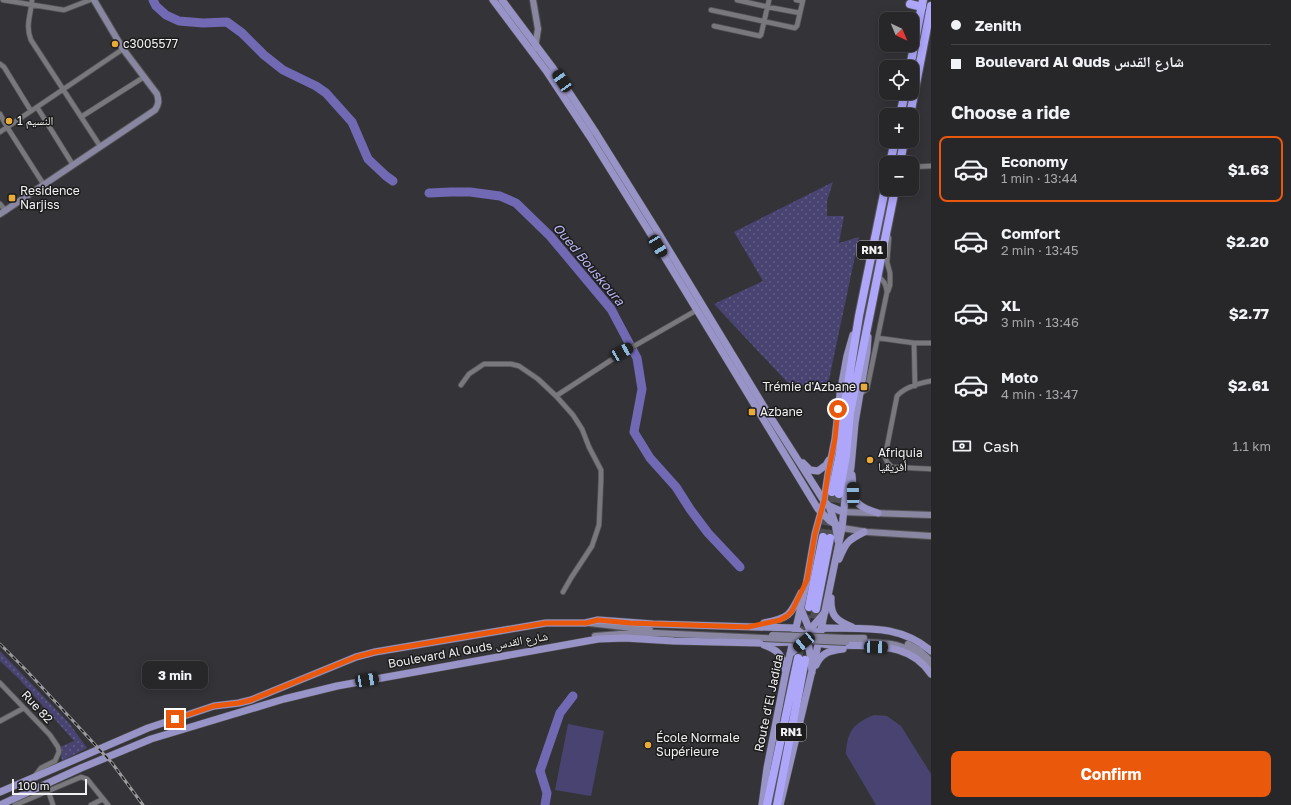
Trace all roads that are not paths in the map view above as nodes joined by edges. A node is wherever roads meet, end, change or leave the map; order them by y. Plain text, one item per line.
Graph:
1 (3, 0) edge
2 (90, 0) edge
3 (94, 0) edge
4 (493, 0) edge
5 (502, 0) edge
6 (533, 0) edge
7 (737, 0) edge
8 (769, 0) edge
9 (796, 0) edge
10 (802, 1) edge
11 (31, 2) edge
12 (923, 3) edge
13 (910, 4) dead end
14 (931, 6) edge
15 (768, 7) junction
16 (711, 10) dead end
17 (800, 13) junction
18 (764, 21) junction
19 (714, 26) dead end
20 (536, 45) junction
21 (123, 49) junction
22 (533, 54) junction
23 (911, 60) edge
24 (0, 64) edge
25 (144, 77) junction
26 (64, 90) junction
27 (37, 107) junction
28 (911, 108) edge
29 (31, 111) junction
30 (0, 114) edge
31 (82, 117) junction
32 (7, 127) junction
33 (0, 132) edge
34 (100, 146) junction
35 (73, 164) junction
36 (931, 166) edge
37 (919, 167) edge
38 (44, 185) junction
39 (884, 196) edge
40 (894, 196) edge
41 (0, 204) edge
42 (2, 214) edge
43 (886, 233) junction
44 (877, 276) junction
45 (887, 292) junction
46 (697, 310) junction
47 (859, 316) junction
48 (869, 317) junction
49 (878, 338) junction
50 (914, 343) junction
51 (931, 343) edge
52 (931, 381) edge
53 (461, 385) dead end
54 (915, 386) junction
55 (860, 394) junction
56 (556, 396) junction
57 (795, 455) junction
58 (831, 457) junction
59 (851, 468) junction
60 (931, 469) edge
61 (809, 495) junction
62 (839, 495) junction
63 (824, 506) junction
64 (844, 512) junction
65 (878, 513) junction
66 (931, 515) edge
67 (832, 520) junction
68 (817, 527) junction
69 (842, 528) junction
70 (864, 532) junction
71 (931, 536) edge
72 (827, 537) tunnel mouth
73 (838, 545) junction
74 (833, 572) junction
75 (807, 580) junction
76 (831, 583) junction
77 (563, 592) dead end
78 (809, 608) junction
79 (825, 612) junction
80 (803, 617) junction
81 (586, 623) junction
82 (748, 627) junction
83 (796, 628) junction
84 (821, 629) junction
85 (858, 629) junction
86 (655, 632) junction
87 (812, 632) junction
88 (805, 638) junction
89 (762, 639) junction
90 (846, 640) junction
91 (819, 641) junction
92 (793, 642) junction
93 (559, 645) junction
94 (865, 646) junction
95 (931, 651) edge
96 (799, 655) junction
97 (931, 661) edge
98 (931, 667) edge
99 (812, 672) junction
100 (931, 674) edge
101 (785, 676) junction
102 (0, 683) edge
103 (24, 708) junction
104 (0, 721) edge
105 (34, 777) junction
106 (48, 790) junction
107 (0, 792) edge
108 (103, 799) junction
109 (766, 803) edge
110 (778, 804) edge
111 (0, 805) edge
112 (15, 805) edge
113 (53, 805) edge
114 (91, 805) edge
115 (108, 805) edge

1 - 11 street
2 - 11 street
3 - 21 main road
4 - 22 main road
5 - 20 main road
6 - 20 main road
7 - 15 street
8 - 15 street
9 - 10 street
10 - 17 street
11 - 26 street
12 - 13 highway
12 - 23 highway
14 - 28 highway
15 - 17 street
15 - 18 street
16 - 18 street
17 - 18 street
18 - 19 street
20 - 22 main road
20 - 57 main road
21 - 25 main road
21 - 26 street
22 - 46 main road
24 - 29 street
25 - 31 street
25 - 34 main road
26 - 27 street
26 - 31 street
27 - 29 street
27 - 35 street
29 - 32 street
30 - 32 street
31 - 34 street
32 - 33 street
32 - 38 street
34 - 35 main road
35 - 38 main road
36 - 37 street
38 - 42 main road
39 - 47 highway, RN1
40 - 43 highway, RN1
41 - 42 street
43 - 44 highway, RN1
43 - 45 street
44 - 45 street
44 - 48 highway, RN1
45 - 49 street
46 - 56 street
46 - 61 main road
47 - 58 main road
47 - 62 highway, RN1
48 - 55 main road
48 - 62 highway, RN1
49 - 50 street
49 - 55 street
50 - 51 street
50 - 54 street
52 - 54 street
53 - 56 street
54 - 60 street
55 - 59 main road
56 - 77 street
57 - 58 main road
57 - 63 main road
58 - 63 main road
59 - 62 main road
59 - 65 main road
61 - 63 main road
61 - 68 main road
62 - 63 main road
62 - 64 main road
63 - 64 main road
63 - 67 main road
63 - 68 main road
64 - 65 main road
64 - 67 main road
64 - 69 main road
65 - 66 main road
67 - 68 main road
67 - 69 main road
67 - 73 main road
68 - 75 main road
69 - 70 main road
69 - 73 main road
70 - 71 main road
70 - 74 main road
72 - 78 highway
73 - 74 main road
74 - 76 main road
75 - 78 main road, Route d'El Jadida
75 - 82 main road
76 - 79 main road
76 - 85 main road
78 - 80 main road
78 - 83 main road, Route d'El Jadida
79 - 80 main road
79 - 84 main road
79 - 87 main road
80 - 87 main road
81 - 82 main road, Boulevard Al Quds شارع القدس
81 - 86 main road
81 - 105 main road, Boulevard Al Quds شارع القدس
82 - 83 main road, Boulevard Al Quds شارع القدس
83 - 88 main road
83 - 92 main road, Route d'El Jadida
84 - 85 main road
84 - 87 main road
84 - 91 main road
85 - 95 main road
86 - 89 main road
86 - 93 main road
87 - 88 main road
87 - 91 main road
88 - 92 main road
88 - 96 main road
88 - 96 main road
89 - 90 main road, bridge
89 - 92 main road, Boulevard Al Quds شارع القدس
89 - 93 main road, Boulevard Al Quds شارع القدس
89 - 101 main road
90 - 97 main road
90 - 98 main road
91 - 94 main road
91 - 99 main road
92 - 96 main road, Route d'El Jadida
93 - 111 main road, Boulevard Al Quds شارع القدس
94 - 99 main road
94 - 100 main road
96 - 99 main road
96 - 101 main road, Route d'El Jadida
96 - 109 highway, RN1
96 - 110 highway, RN1
99 - 110 main road
101 - 109 main road, Route d'El Jadida
102 - 103 street, Rue 82
103 - 104 street
103 - 105 street, Rue 82
105 - 107 main road, Boulevard Al Quds شارع القدس
106 - 108 street
106 - 112 street
106 - 113 street
108 - 114 street
108 - 115 street

